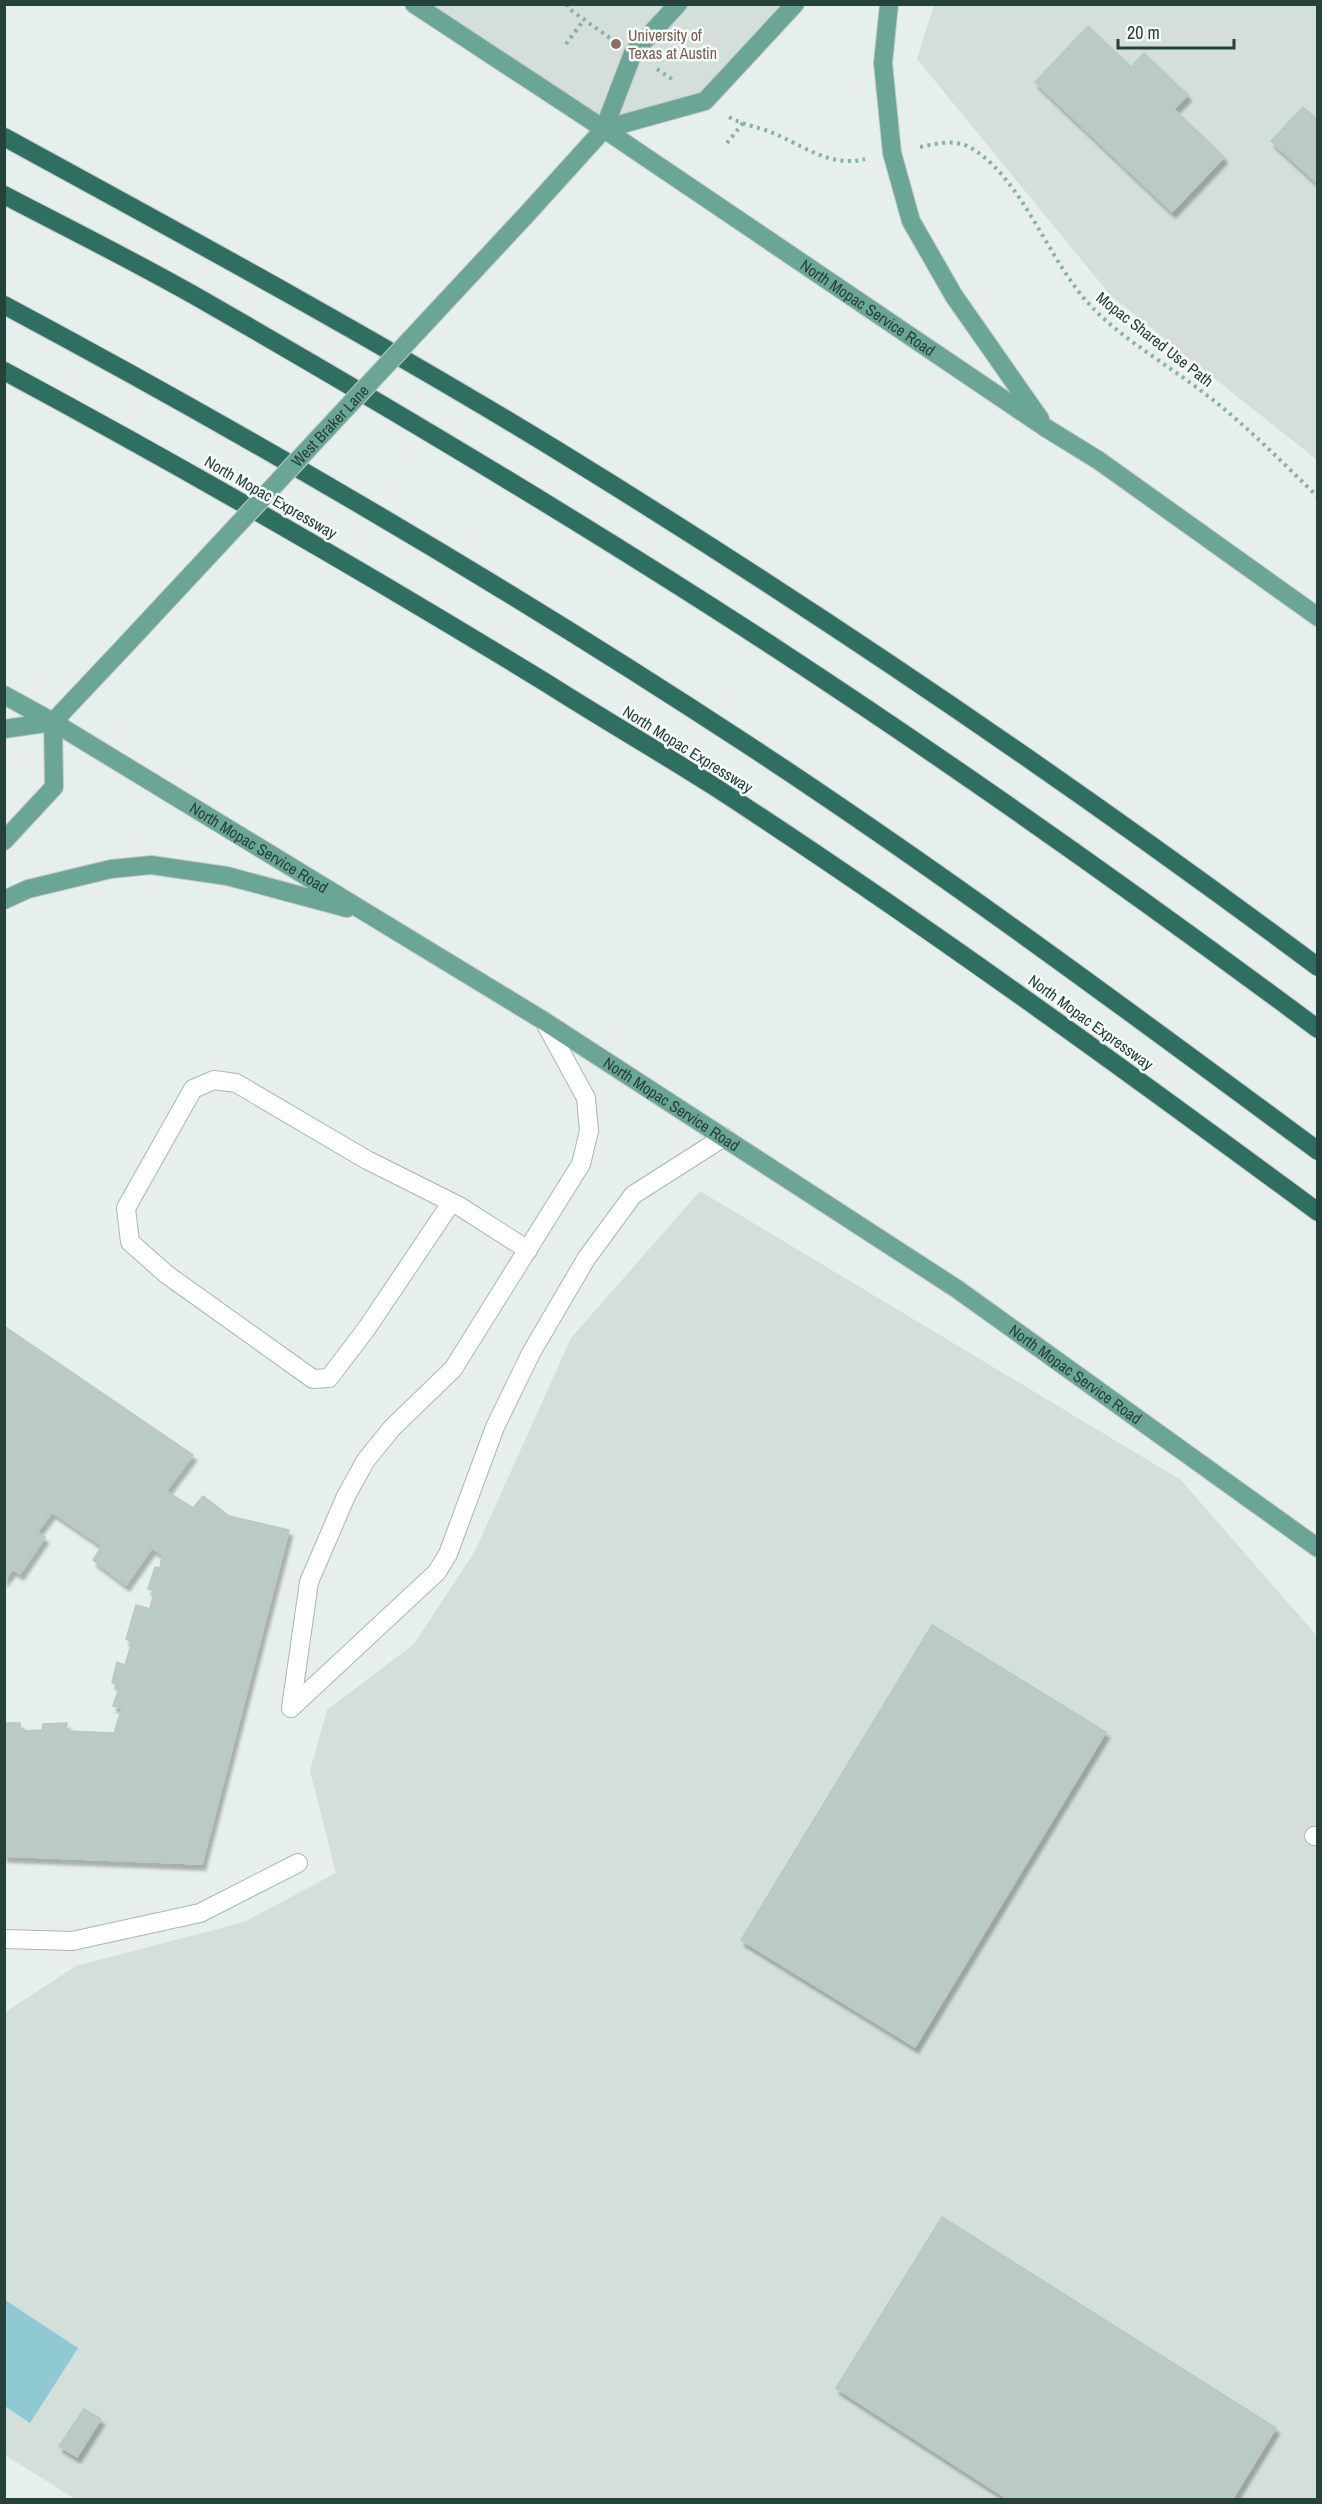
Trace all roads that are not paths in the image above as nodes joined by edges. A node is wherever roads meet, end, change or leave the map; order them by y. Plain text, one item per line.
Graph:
1 (414, 4) edge
2 (678, 4) edge
3 (795, 4) edge
4 (889, 4) edge
5 (604, 129) junction
6 (4, 137) edge
7 (4, 195) edge
8 (4, 305) edge
9 (4, 371) edge
10 (1046, 428) junction
11 (1317, 617) edge
12 (4, 694) edge
13 (54, 722) junction
14 (4, 729) edge
15 (4, 841) edge
16 (4, 900) edge
17 (368, 914) junction
18 (1317, 967) edge
19 (544, 1022) junction
20 (1317, 1029) edge
21 (724, 1137) junction
22 (1317, 1151) edge
23 (451, 1203) junction
24 (1317, 1212) edge
25 (528, 1250) junction
26 (1317, 1548) edge
27 (298, 1863) dead end
28 (4, 1939) edge

1 - 5 main road, North Mopac Service Road
2 - 5 main road, West Braker Lane
3 - 5 main road
4 - 10 main road
5 - 10 main road, North Mopac Service Road
5 - 13 main road, West Braker Lane, bridge
6 - 18 highway
7 - 20 highway
8 - 22 highway
9 - 24 highway, North Mopac Expressway
10 - 11 main road, North Mopac Service Road
12 - 13 main road, North Mopac Service Road
13 - 14 main road
13 - 15 main road
13 - 17 main road, North Mopac Service Road
16 - 17 main road
17 - 19 main road, North Mopac Service Road
19 - 21 main road, North Mopac Service Road
19 - 25 lane
21 - 25 lane
21 - 26 main road, North Mopac Service Road
23 - 23 lane
23 - 25 lane
27 - 28 lane

